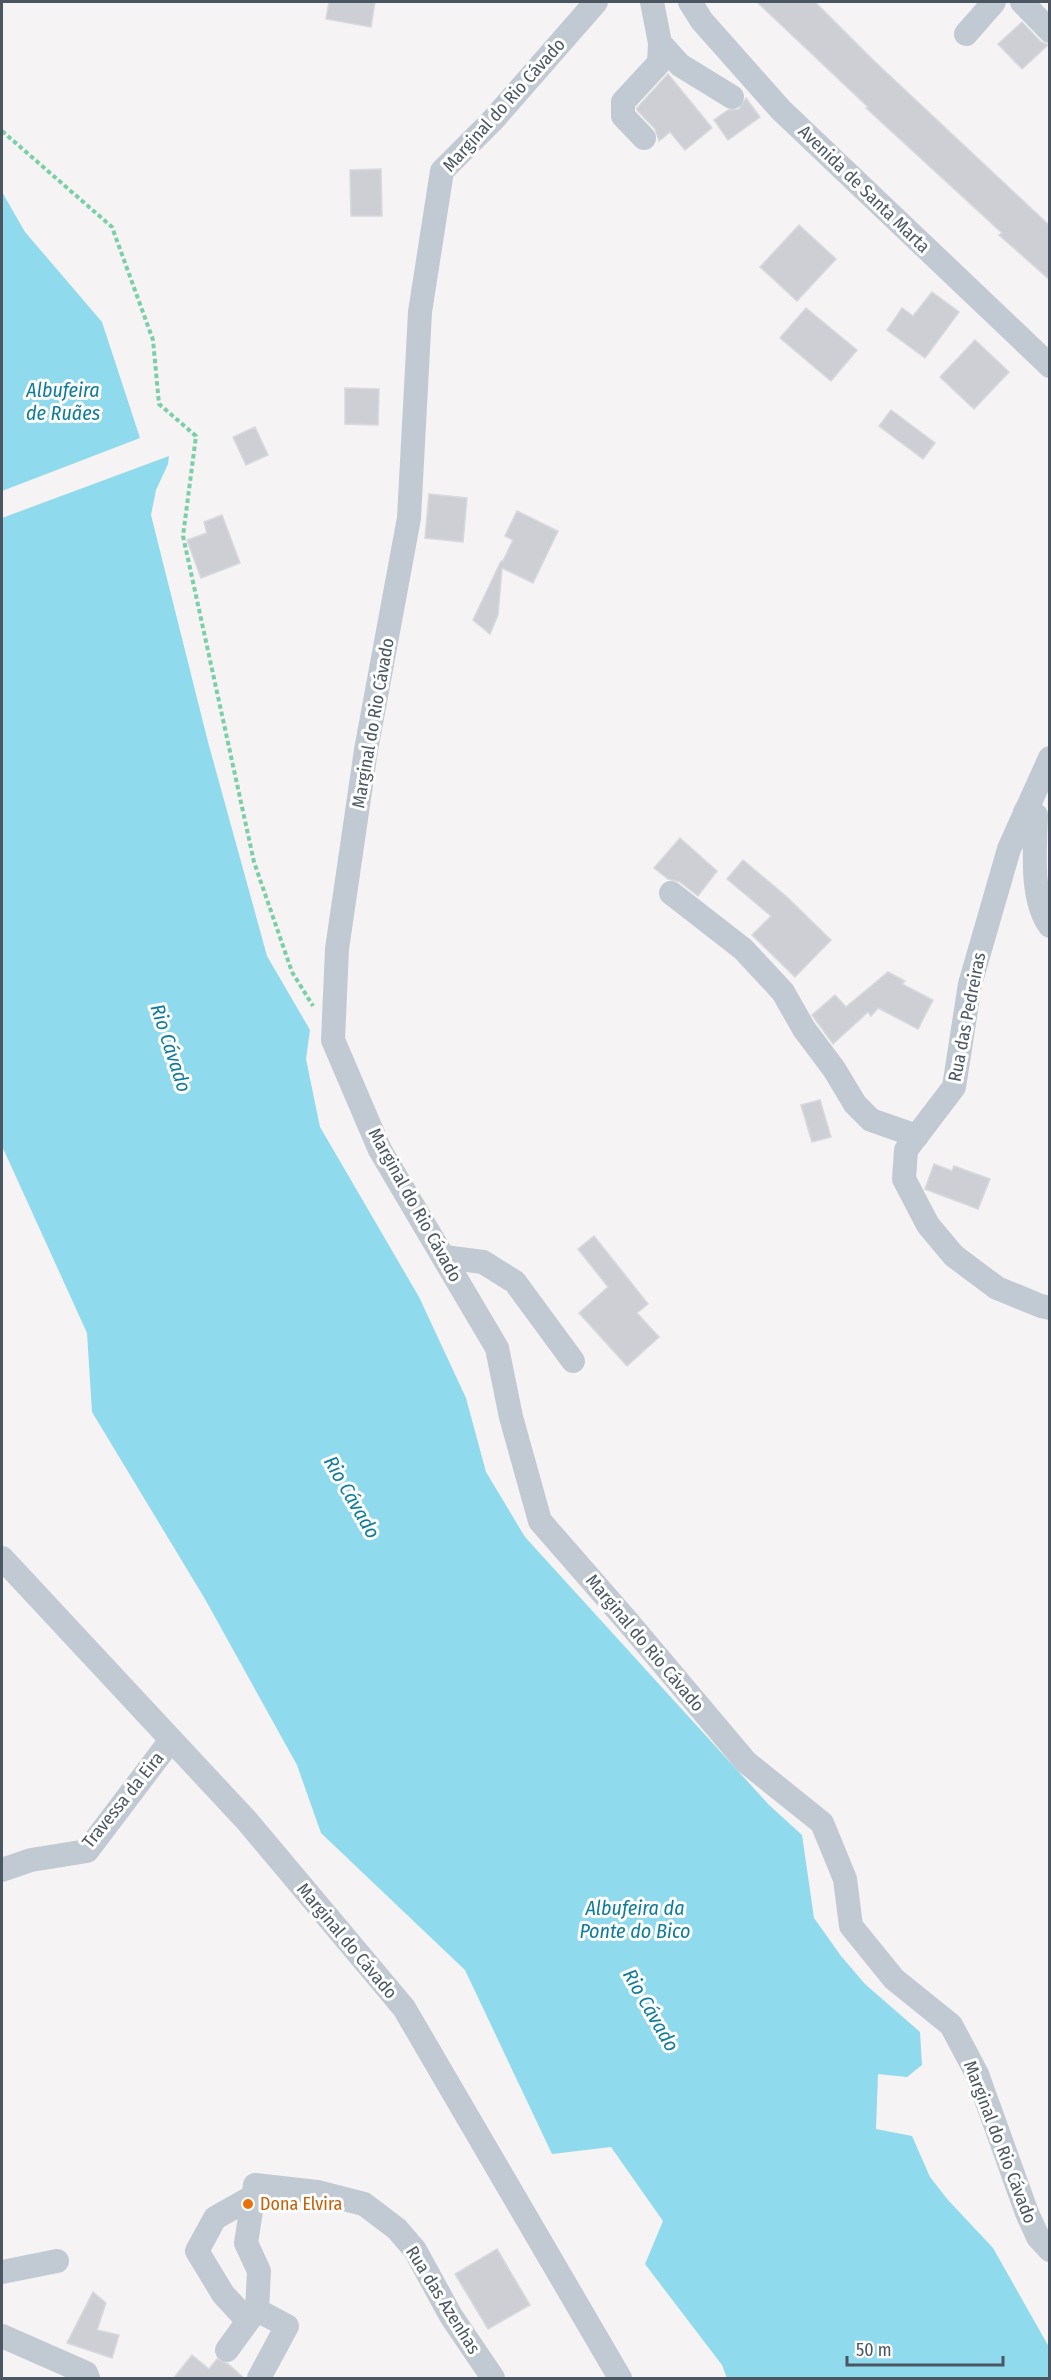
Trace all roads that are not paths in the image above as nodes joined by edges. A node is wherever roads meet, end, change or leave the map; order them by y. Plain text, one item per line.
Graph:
1 (596, 2) edge
2 (652, 2) edge
3 (690, 2) edge
4 (994, 2) edge
5 (1022, 2) edge
6 (1050, 31) edge
7 (966, 34) dead end
8 (660, 43) junction
9 (732, 97) dead end
10 (644, 138) dead end
11 (1050, 366) edge
12 (1047, 769) edge
13 (1026, 812) junction
14 (671, 893) dead end
15 (1050, 926) edge
16 (917, 1136) junction
17 (444, 1257) junction
18 (1050, 1308) edge
19 (573, 1360) dead end
20 (2, 1558) edge
21 (171, 1740) junction
22 (2, 1870) edge
23 (255, 2190) junction
24 (1050, 2250) edge
25 (57, 2261) dead end
26 (2, 2272) edge
27 (253, 2315) junction
28 (2, 2336) edge
29 (227, 2350) dead end
30 (88, 2379) edge
31 (259, 2379) edge
32 (493, 2379) edge
33 (620, 2379) edge

1 - 17 street, Marginal do Rio Cávado
2 - 8 street
3 - 11 street, Avenida de Santa Marta
4 - 7 street
5 - 6 street
8 - 9 street
8 - 10 street
12 - 13 street, Rua das Pedreiras
13 - 15 street
13 - 16 street, Rua das Pedreiras
14 - 16 street
16 - 18 street, Rua das Pedreiras
17 - 19 street
17 - 24 street, Marginal do Rio Cávado
20 - 21 street, Marginal do Cávado
21 - 22 street, Travessa da Eira
21 - 33 street, Marginal do Cávado
23 - 27 street
23 - 27 street
23 - 32 street, Rua das Azenhas
25 - 26 street
27 - 29 street
27 - 31 street
28 - 30 street

